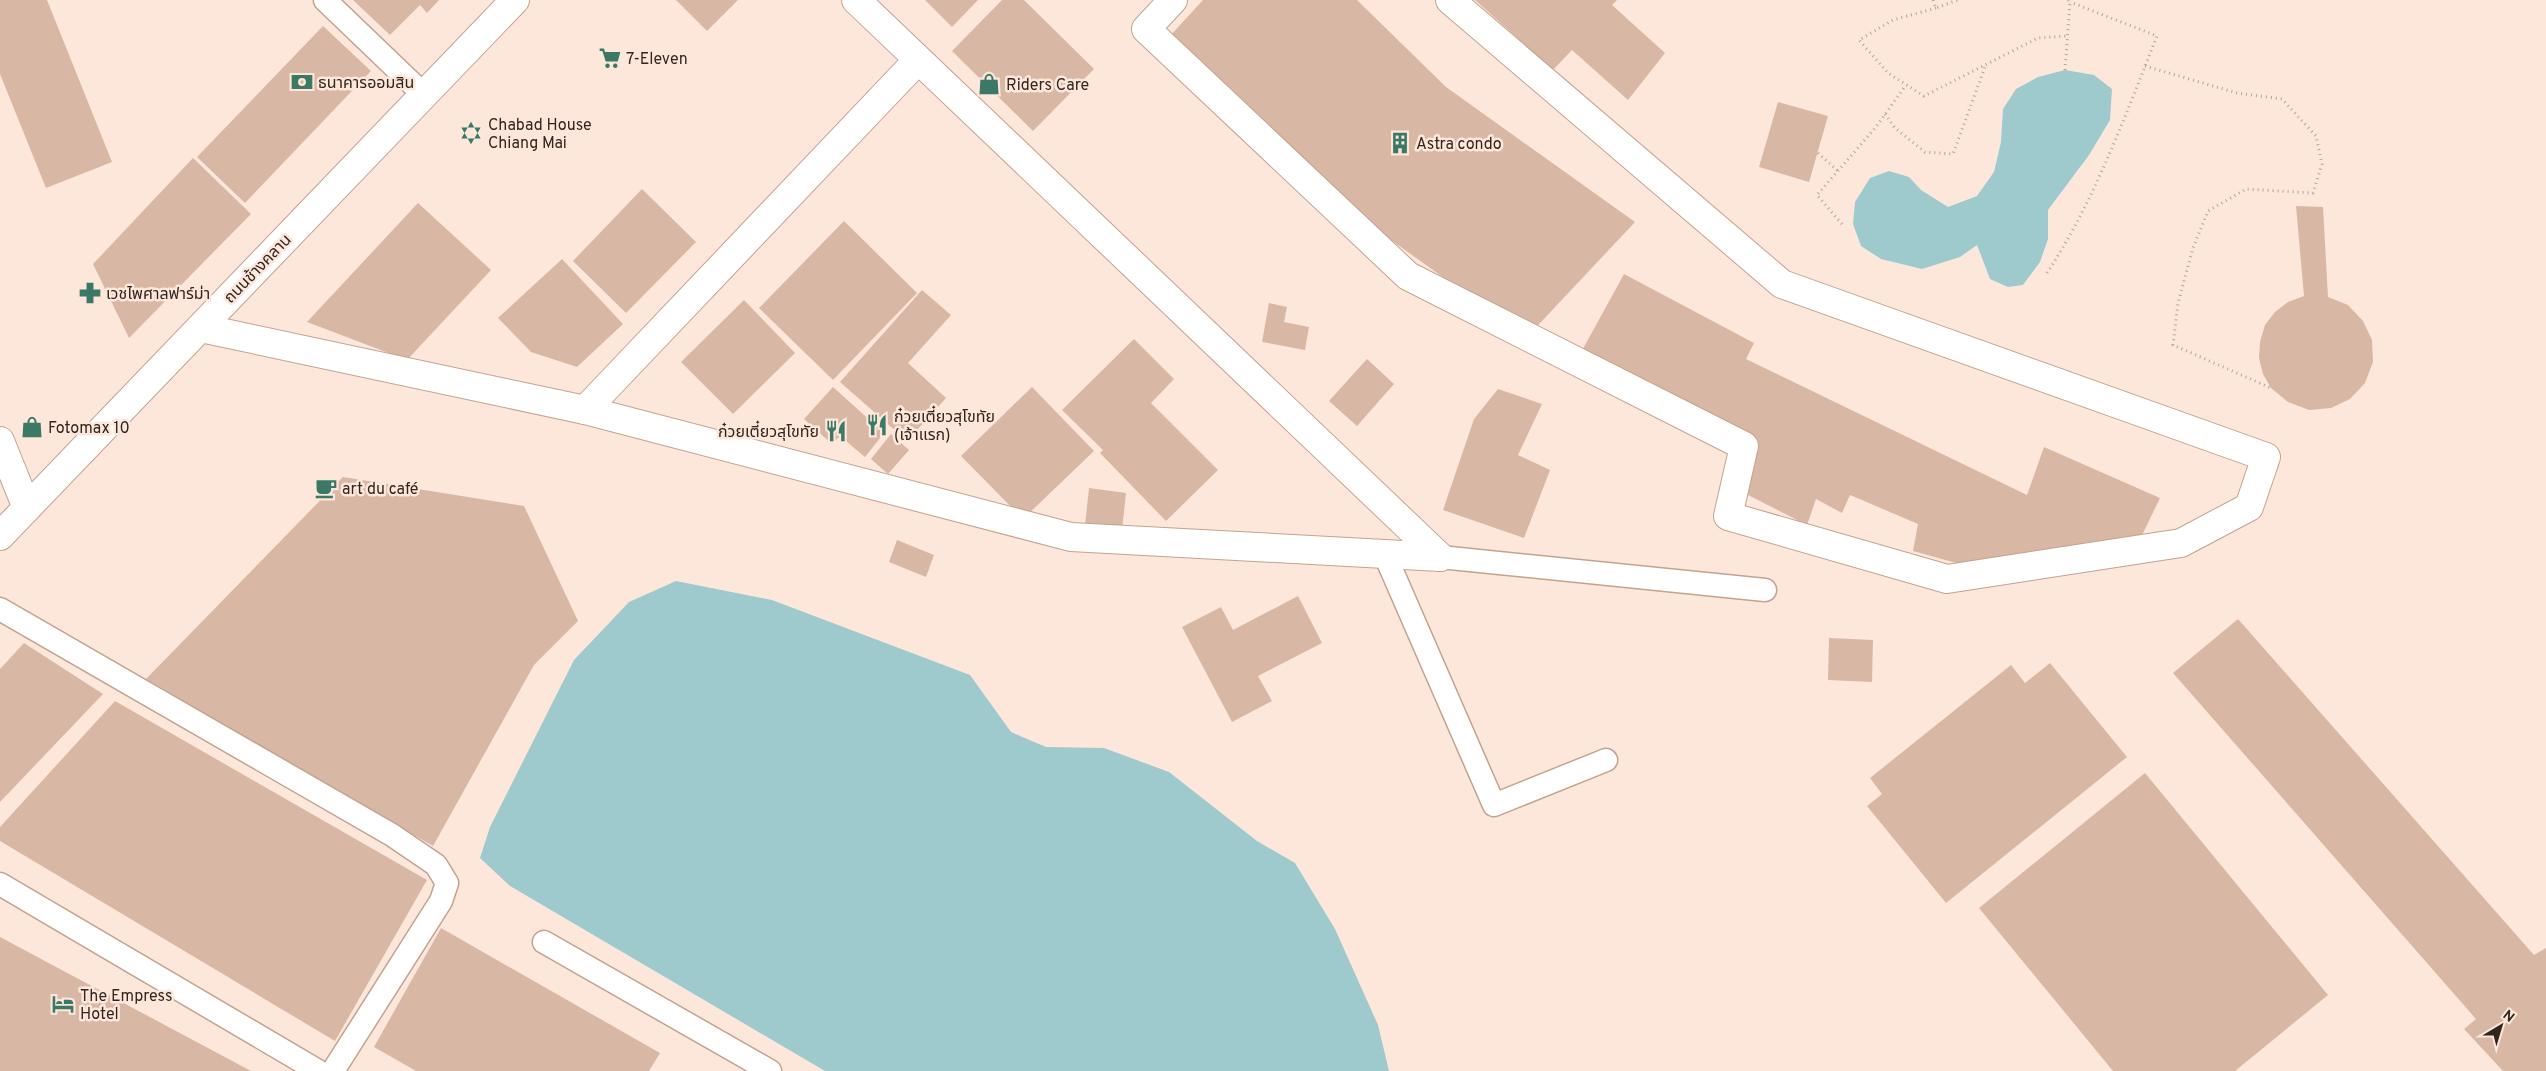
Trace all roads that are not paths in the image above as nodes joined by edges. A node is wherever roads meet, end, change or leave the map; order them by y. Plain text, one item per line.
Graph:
1 (325, 0) edge
2 (514, 0) edge
3 (856, 0) edge
4 (1173, 0) edge
5 (1450, 0) edge
6 (918, 60) junction
7 (424, 95) junction
8 (201, 328) junction
9 (585, 410) junction
10 (0, 441) edge
11 (27, 508) junction
12 (0, 536) edge
13 (1385, 555) junction
14 (1440, 558) junction
15 (1765, 590) dead end
16 (0, 609) edge
17 (1606, 760) dead end
18 (0, 884) edge
19 (544, 942) dead end
20 (318, 1071) edge
21 (333, 1071) edge
22 (770, 1071) edge

1 - 7 lane
2 - 7 street, ถนนช้างคลาน
3 - 6 street
4 - 5 street
6 - 9 street
6 - 14 street
7 - 8 street, ถนนช้างคลาน
8 - 9 street
8 - 11 street, ถนนช้างคลาน
9 - 13 street
10 - 11 street
11 - 12 street, ถนนช้างคลาน
13 - 14 street
13 - 17 lane
14 - 15 lane
16 - 21 lane
18 - 20 lane
19 - 22 lane

